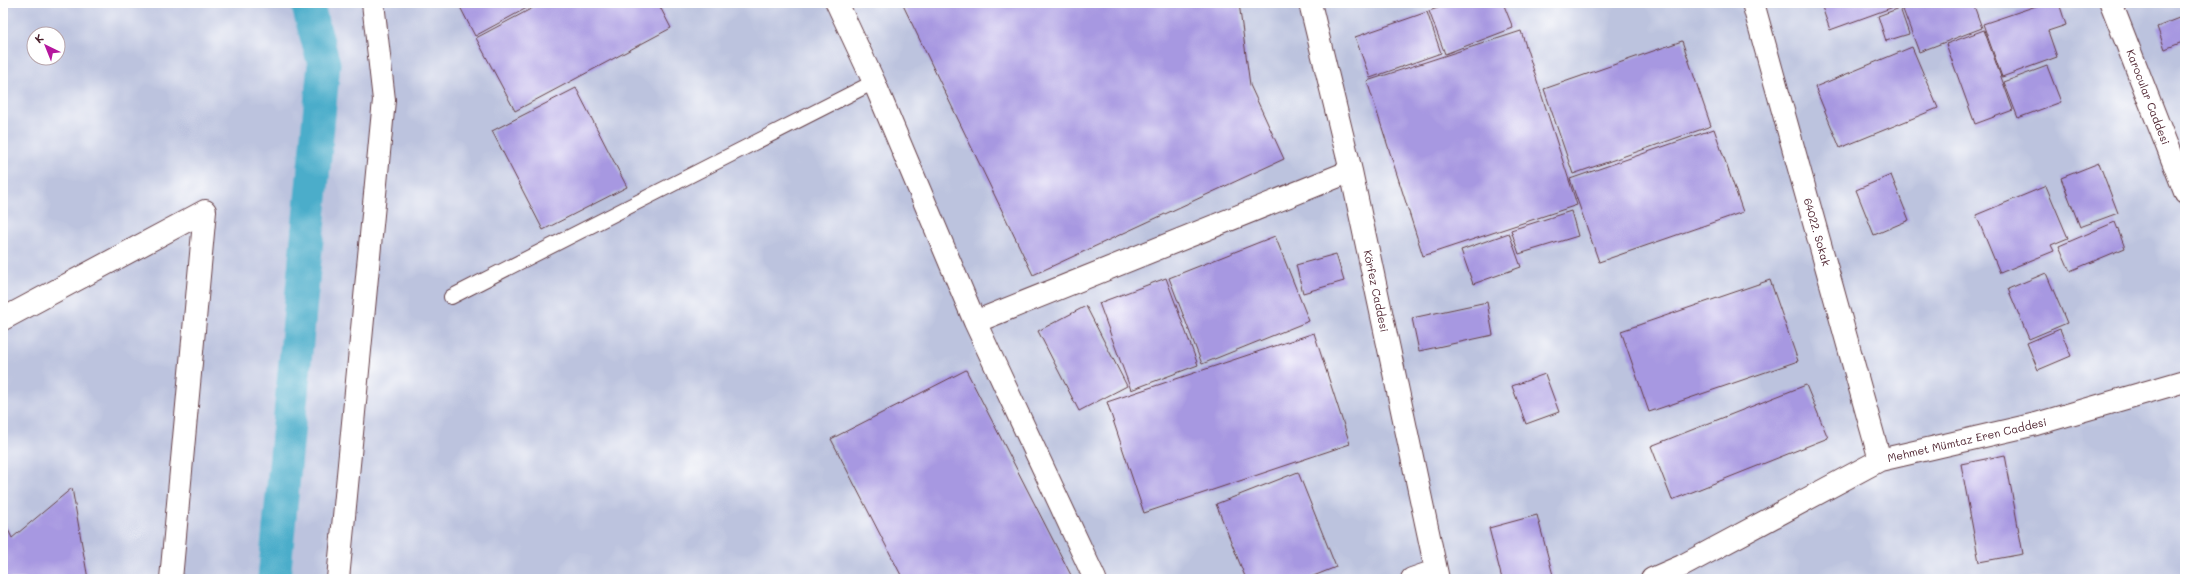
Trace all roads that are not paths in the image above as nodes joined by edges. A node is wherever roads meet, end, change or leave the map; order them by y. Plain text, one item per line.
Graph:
1 (373, 3) edge
2 (837, 3) edge
3 (1310, 3) edge
4 (1753, 3) edge
5 (2111, 3) edge
6 (874, 82) junction
7 (1351, 171) junction
8 (2185, 192) edge
9 (451, 297) dead end
10 (3, 319) edge
11 (975, 322) junction
12 (2185, 381) edge
13 (1880, 460) junction
14 (1436, 575) edge
15 (171, 579) edge
16 (338, 579) edge
17 (1095, 579) edge
18 (1412, 579) edge
19 (1652, 579) edge

1 - 16 street
2 - 6 street
3 - 7 street, Körfez Caddesi
4 - 13 street, 64022. Sokak
5 - 8 street, Karocular Caddesi
6 - 9 lane
6 - 11 street
7 - 11 street
7 - 14 street, Körfez Caddesi
10 - 15 street
11 - 17 street
12 - 13 street, Mehmet Mümtaz Eren Caddesi
13 - 19 street, Mehmet Mümtaz Eren Caddesi
14 - 18 street

